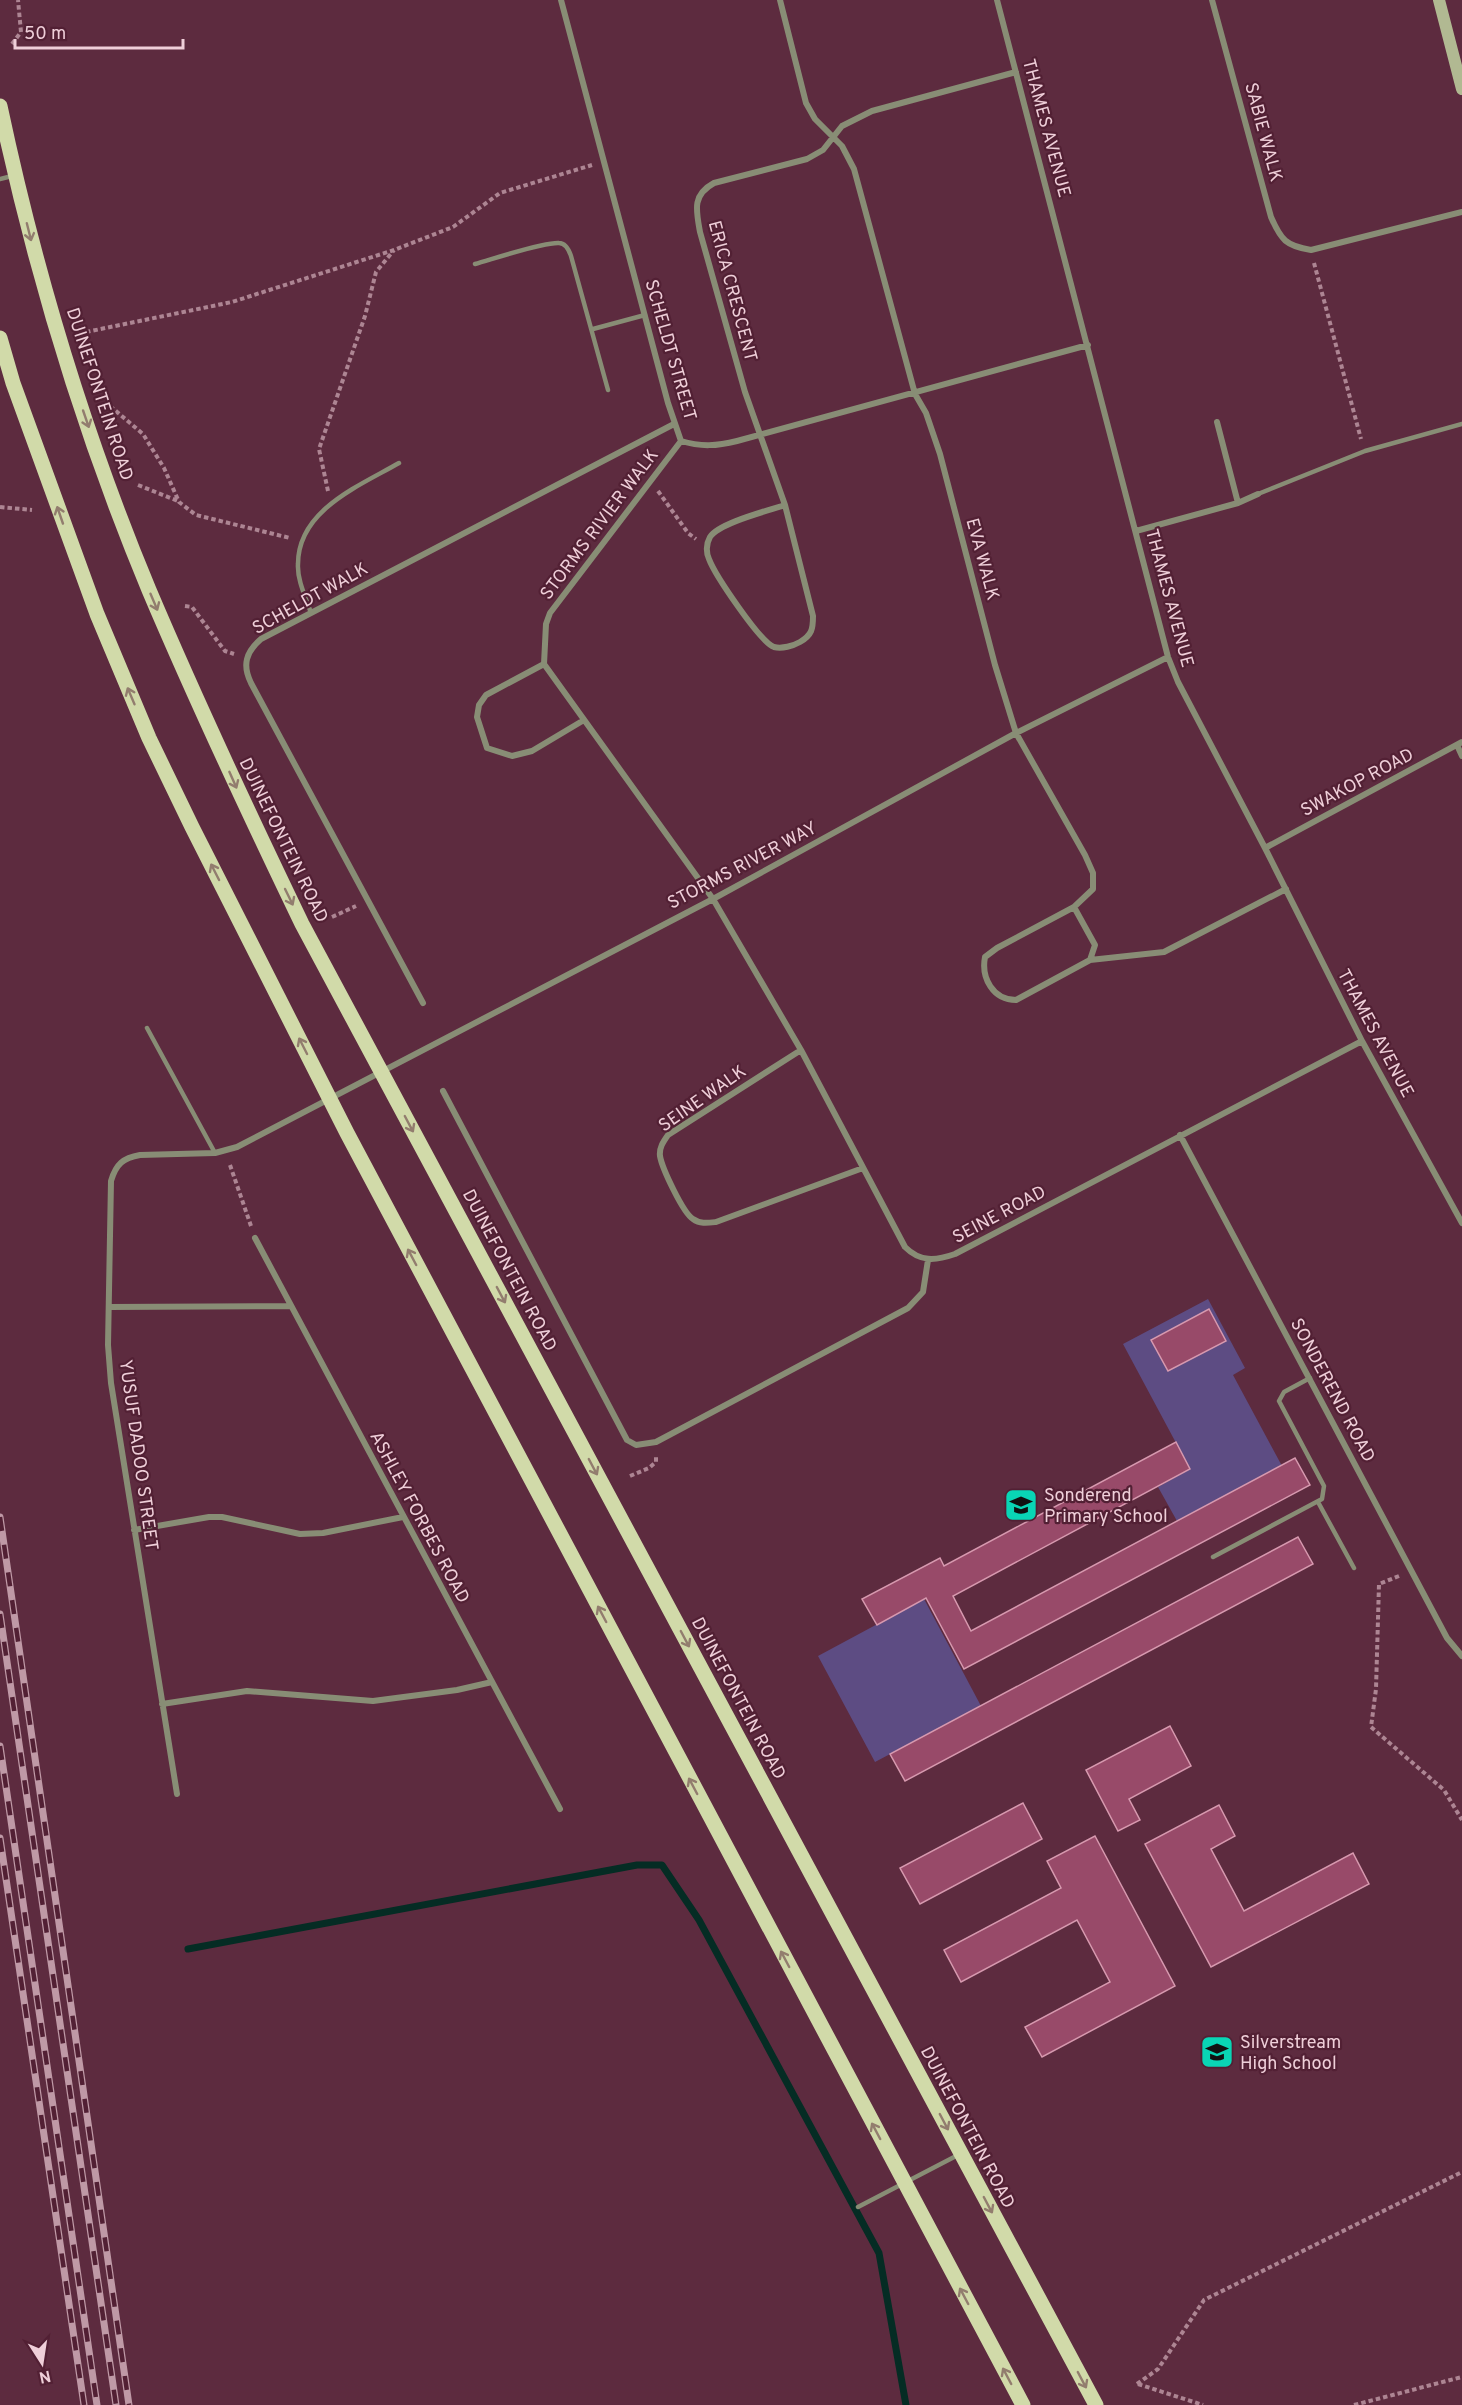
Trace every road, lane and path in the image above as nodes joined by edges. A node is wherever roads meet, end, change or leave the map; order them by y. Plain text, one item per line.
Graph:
1 (18, 0) edge
2 (561, 0) edge
3 (780, 0) edge
4 (997, 0) edge
5 (1212, 0) edge
6 (1439, 0) edge
7 (12, 45) dead end
8 (1016, 72) junction
9 (1462, 89) edge
10 (0, 106) edge
11 (833, 138) junction
12 (604, 161) junction
13 (7, 177) edge
14 (1462, 212) edge
15 (394, 250) junction
16 (1311, 250) junction
17 (475, 264) dead end
18 (645, 315) junction
19 (593, 329) junction
20 (86, 332) dead end
21 (0, 338) edge
22 (1088, 345) junction
23 (608, 390) dead end
24 (915, 393) junction
25 (110, 406) dead end
26 (1217, 423) dead end
27 (674, 424) junction
28 (1462, 424) edge
29 (759, 435) junction
30 (681, 441) junction
31 (1365, 451) junction
32 (399, 463) dead end
33 (650, 480) junction
34 (138, 485) dead end
35 (1258, 494) joint
36 (179, 502) junction
37 (1238, 502) junction
38 (330, 505) junction
39 (785, 505) junction
40 (0, 507) edge
41 (32, 510) dead end
42 (1136, 531) junction
43 (302, 541) junction
44 (707, 547) junction
45 (185, 606) dead end
46 (311, 613) junction
47 (225, 651) dead end
48 (1168, 657) junction
49 (544, 664) junction
50 (584, 720) junction
51 (1016, 734) junction
52 (1459, 744) edge
53 (1462, 756) edge
54 (1265, 849) junction
55 (1286, 889) junction
56 (713, 898) junction
57 (367, 900) junction
58 (1074, 907) junction
59 (332, 917) dead end
60 (1090, 960) junction
61 (423, 1003) dead end
62 (147, 1028) dead end
63 (1362, 1041) junction
64 (801, 1050) junction
65 (382, 1072) junction
66 (443, 1091) dead end
67 (329, 1099) junction
68 (1180, 1135) junction
69 (215, 1153) junction
70 (230, 1165) dead end
71 (863, 1168) junction
72 (1462, 1223) edge
73 (251, 1226) dead end
74 (255, 1238) dead end
75 (928, 1260) junction
76 (108, 1306) junction
77 (290, 1306) junction
78 (1310, 1378) junction
79 (656, 1442) junction
80 (630, 1476) dead end
81 (1318, 1502) junction
82 (403, 1516) junction
83 (134, 1530) junction
84 (1214, 1557) dead end
85 (1354, 1568) dead end
86 (1412, 1571) junction
87 (1462, 1656) edge
88 (492, 1682) junction
89 (162, 1704) junction
90 (177, 1794) dead end
91 (560, 1809) dead end
92 (1462, 1820) edge
93 (960, 2153) junction
94 (1462, 2172) edge
95 (904, 2182) junction
96 (858, 2207) dead end
97 (1462, 2377) edge
98 (1023, 2405) edge
99 (1096, 2405) edge
100 (1203, 2405) edge
101 (1354, 2405) edge

1 - 7 path
2 - 12 street, SCHELDT STREET
3 - 11 street
4 - 8 street, THAMES AVENUE
5 - 16 street, SABIE WALK
6 - 9 street
8 - 11 street
8 - 22 street, THAMES AVENUE
10 - 13 main road, DUINEFONTEIN ROAD
11 - 24 street
11 - 29 street, ERICA CRESCENT
12 - 15 path
12 - 18 street, SCHELDT STREET
13 -> 65 main road, DUINEFONTEIN ROAD
14 - 16 street
15 - 20 path
15 - 38 path
16 - 31 path
17 - 19 lane
18 - 19 lane
18 - 27 street, SCHELDT STREET
19 - 23 lane
67 -> 21 main road
22 - 24 street, SCHELDT STREET
22 - 42 street, THAMES AVENUE
24 - 29 street, SCHELDT STREET
24 - 51 street, EVA WALK
25 - 36 path
26 - 37 street
27 - 30 street, SCHELDT STREET
27 - 46 street, SCHELDT WALK
28 - 31 lane
29 - 30 street, SCHELDT STREET
29 - 39 street
30 - 33 street, STORMS RIVIER WALK
31 - 35 lane
32 - 38 lane
33 - 44 path
33 - 49 street, STORMS RIVIER WALK
34 - 36 path
35 - 37 street
36 - 43 path
37 - 42 street
38 - 43 lane
39 - 44 street
39 - 44 street
40 - 41 path
42 - 48 street, THAMES AVENUE
43 - 46 lane
45 - 47 path
46 - 57 street, SCHELDT WALK
48 - 51 street, STORMS RIVER WAY
48 - 54 street, THAMES AVENUE
49 - 50 street
49 - 50 street
50 - 56 street
51 - 56 street, STORMS RIVER WAY
51 - 58 street
52 - 53 street
52 - 54 street, SWAKOP ROAD
54 - 55 street, THAMES AVENUE
55 - 60 street
55 - 63 street, THAMES AVENUE
56 - 64 street
56 - 65 street, STORMS RIVER WAY
57 - 59 path
57 - 61 street, SCHELDT WALK
58 - 60 street
58 - 60 street
62 - 69 lane
63 - 68 street, SEINE ROAD
63 - 72 street, THAMES AVENUE
64 - 71 street
64 - 71 street, SEINE WALK
65 - 67 street, STORMS RIVER WAY
65 -> 93 main road, DUINEFONTEIN ROAD
66 - 79 street
67 - 69 street, YUSUF DADOO STREET
95 -> 67 main road
68 - 75 street, SEINE ROAD
68 - 78 street, SONDEREND ROAD
69 - 76 street, YUSUF DADOO STREET
70 - 73 path
71 - 75 street
74 - 77 street, ASHLEY FORBES ROAD
75 - 79 street
76 - 77 street
76 - 83 street, YUSUF DADOO STREET
77 - 82 street, ASHLEY FORBES ROAD
78 - 81 lane
78 - 86 street, SONDEREND ROAD
79 - 80 path
81 - 84 lane
81 - 85 lane
82 - 83 street
82 - 88 street, ASHLEY FORBES ROAD
83 - 89 street, YUSUF DADOO STREET
86 - 87 street, SONDEREND ROAD
86 - 92 path
88 - 89 street
88 - 91 street, ASHLEY FORBES ROAD
89 - 90 street, YUSUF DADOO STREET
93 - 95 lane
93 -> 99 main road, DUINEFONTEIN ROAD
94 - 100 path
95 - 96 lane
98 -> 95 main road
97 - 101 path

